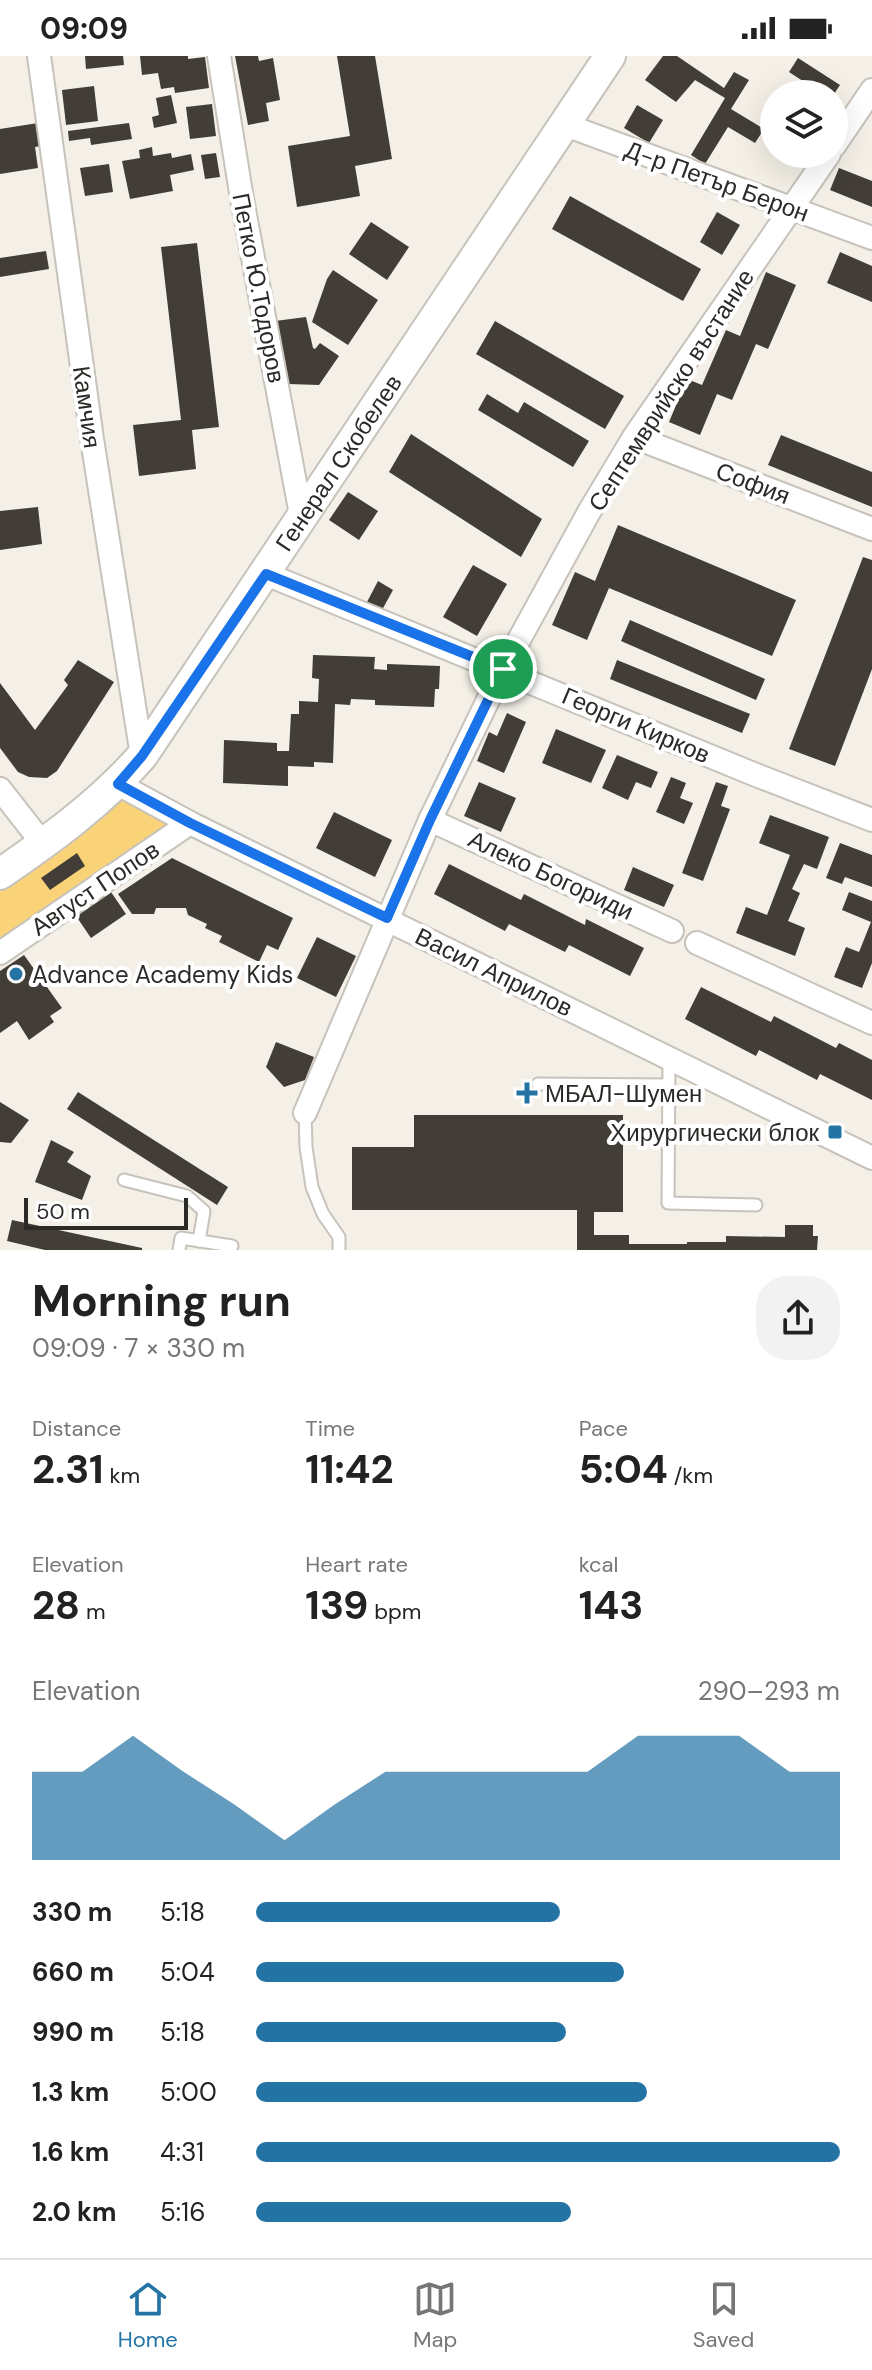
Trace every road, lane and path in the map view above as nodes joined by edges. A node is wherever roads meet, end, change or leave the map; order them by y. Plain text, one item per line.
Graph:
1 (39, 56) edge
2 (219, 56) edge
3 (610, 56) edge
4 (872, 90) edge
5 (563, 124) junction
6 (848, 125) edge
7 (819, 168) edge
8 (792, 208) junction
9 (872, 238) edge
10 (634, 437) junction
11 (302, 520) junction
12 (872, 529) edge
13 (266, 574) junction
14 (503, 669) junction
15 (142, 756) junction
16 (118, 784) junction
17 (0, 789) edge
18 (430, 820) junction
19 (872, 820) edge
20 (190, 823) junction
21 (43, 844) junction
22 (0, 874) edge
23 (387, 918) junction
24 (672, 931) dead end
25 (697, 943) dead end
26 (0, 953) edge
27 (872, 1023) edge
28 (669, 1059) junction
29 (538, 1084) dead end
30 (668, 1085) junction
31 (305, 1113) joint
32 (872, 1158) edge
33 (124, 1180) dead end
34 (756, 1205) dead end
35 (199, 1241) junction
36 (232, 1246) dead end
37 (179, 1250) edge
38 (339, 1250) edge

1 - 15 street, Камчия
2 - 11 street, Петко Ю.Тодоров
3 - 5 street, Генерал Скобелев
4 - 6 street
5 - 8 street, Д-р Петър Берон
5 - 11 street, Генерал Скобелев
7 - 8 street, Септемврийско въстание
8 - 9 street, Д-р Петър Берон
8 - 10 street, Септемврийско въстание
10 - 12 street, София
10 - 14 street, Септемврийско въстание
11 - 13 street, Генерал Скобелев
13 - 14 street, Георги Кирков
13 - 15 street, Генерал Скобелев
14 - 18 street, Септемврийско въстание
14 - 19 street, Георги Кирков
15 - 16 street, Генерал Скобелев
16 - 20 street, Васил Априлов
16 - 21 street, Генерал Скобелев
17 - 21 street
18 - 23 street, Септемврийско въстание
18 - 24 street, Алеко Богориди
20 - 23 street, Васил Априлов
20 - 26 street, Август Попов
21 - 22 street, Генерал Скобелев
23 - 28 street, Васил Априлов
23 - 31 street, Септемврийско въстание
25 - 27 street
28 - 30 lane
28 - 32 street, Васил Априлов
29 - 30 lane
30 - 34 lane
31 - 38 lane
33 - 35 lane
35 - 36 lane
35 - 37 lane

